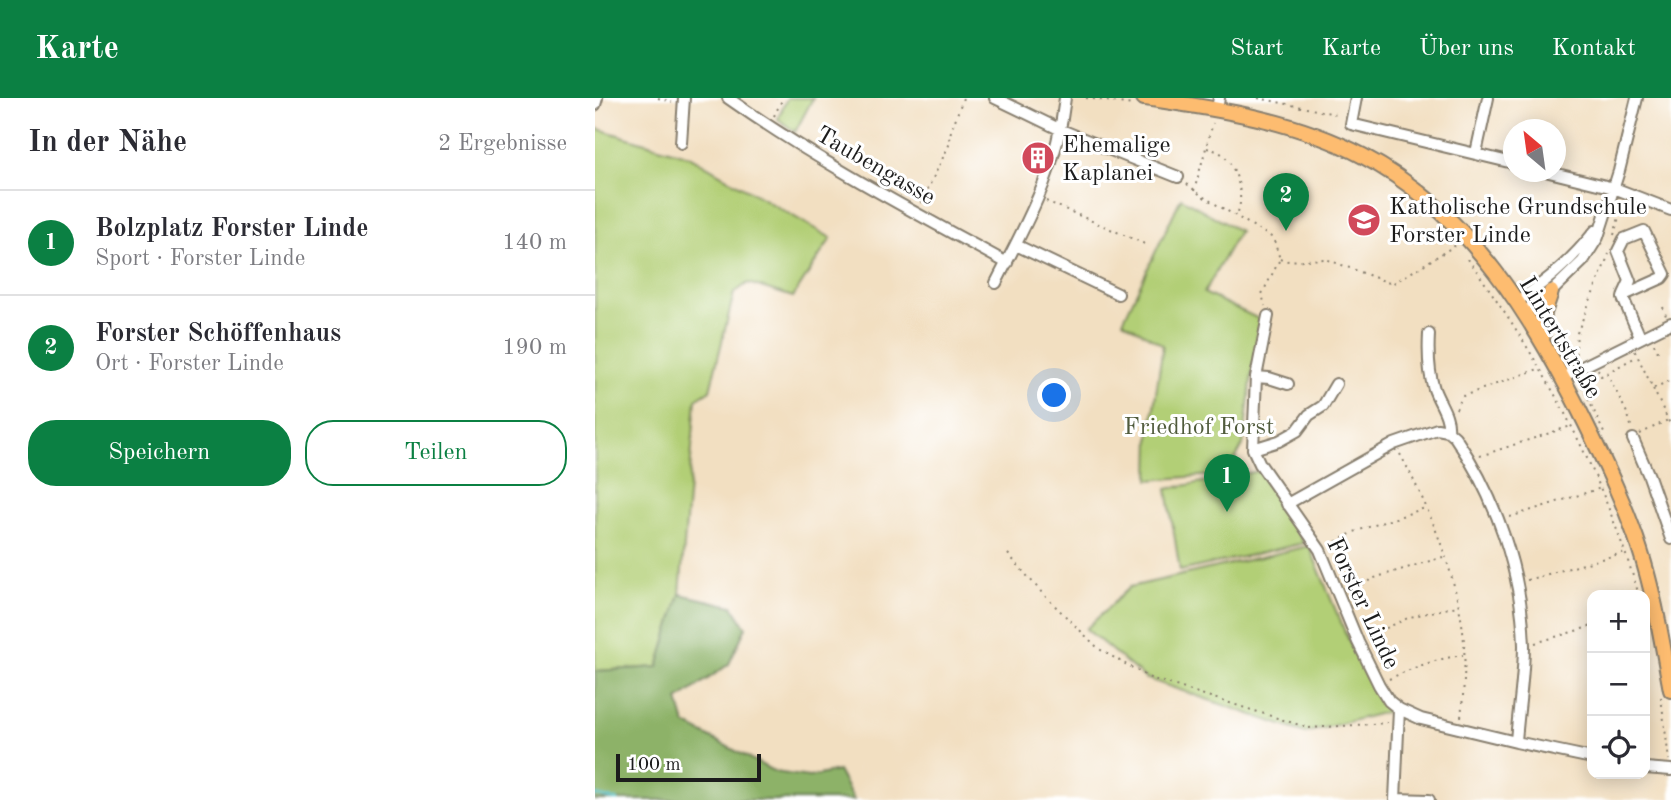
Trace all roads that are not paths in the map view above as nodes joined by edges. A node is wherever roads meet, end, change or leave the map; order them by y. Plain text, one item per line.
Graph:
1 (597, 98) edge
2 (728, 98) edge
3 (995, 98) edge
4 (1065, 98) edge
5 (1356, 98) edge
6 (1488, 98) edge
7 (1637, 98) edge
8 (684, 102) edge
9 (1141, 102) edge
10 (1218, 104) edge
11 (595, 105) edge
12 (1062, 130) junction
13 (681, 143) dead end
14 (1476, 153) junction
15 (1503, 160) edge
16 (1566, 176) edge
17 (1178, 177) road end
18 (1614, 188) junction
19 (1671, 209) edge
20 (1601, 223) junction
21 (1016, 245) junction
22 (1007, 262) junction
23 (996, 283) dead end
24 (1551, 292) junction
25 (1118, 294) dead end
26 (1624, 295) junction
27 (1520, 307) junction
28 (1268, 316) road end
29 (1671, 323) edge
30 (1429, 334) dead end
31 (1635, 340) junction
32 (1542, 342) junction
33 (1256, 377) junction
34 (1562, 377) junction
35 (1288, 384) dead end
36 (1336, 384) dead end
37 (1449, 427) junction
38 (1633, 439) road end
39 (1252, 449) junction
40 (1287, 503) junction
41 (1671, 539) edge
42 (1671, 690) edge
43 (1399, 709) junction
44 (1515, 742) junction
45 (1587, 757) edge
46 (1650, 768) edge
47 (1671, 770) edge
48 (1395, 799) edge
49 (1429, 800) edge

1 - 11 street
2 - 22 street, Taubengasse
3 - 12 street
4 - 12 street
5 - 14 street
6 - 14 street
7 - 18 street
8 - 13 street
9 - 10 main road, Lintertstraße
10 - 27 main road, Lintertstraße
12 - 17 street
12 - 21 street
14 - 15 street
16 - 18 street
18 - 19 street
18 - 20 street
20 - 24 street
20 - 27 street
21 - 22 street
21 - 25 street
22 - 23 street
24 - 27 street
24 - 32 main road
26 - 26 street
26 - 31 street
27 - 32 main road, Lintertstraße
28 - 33 street
29 - 31 street
30 - 37 street
31 - 34 street
32 - 34 main road, Lintertstraße
33 - 35 street
33 - 39 street
34 - 42 main road, Lintertstraße
36 - 39 street
37 - 40 street
37 - 44 street
38 - 41 street
39 - 40 street, Forster Linde
40 - 43 street, Forster Linde
43 - 44 street, Forster Linde
43 - 48 street
44 - 45 street, Forster Linde
46 - 47 street
48 - 49 street

